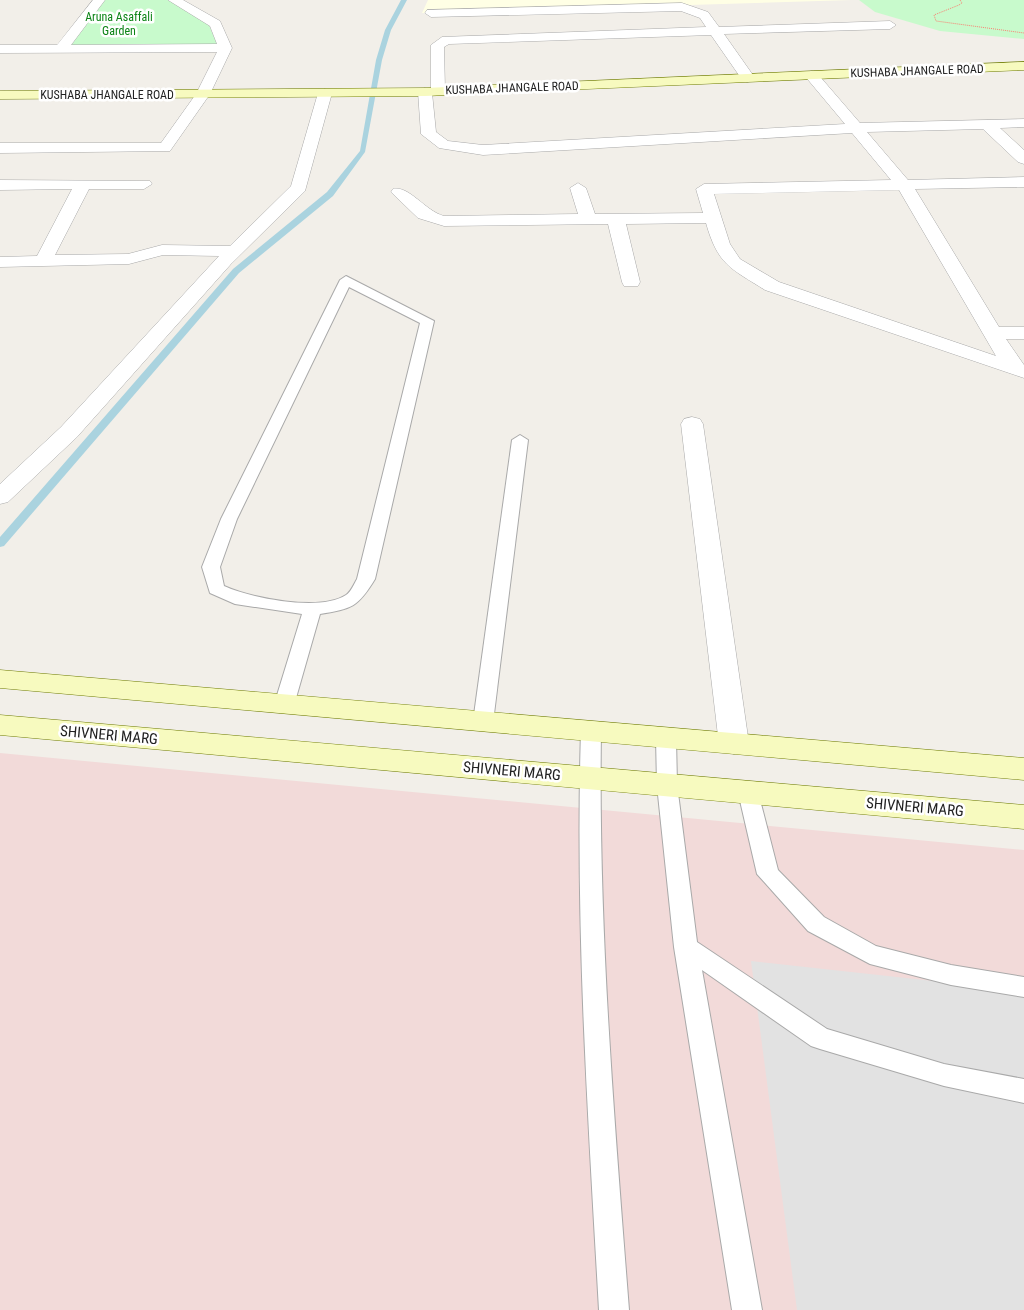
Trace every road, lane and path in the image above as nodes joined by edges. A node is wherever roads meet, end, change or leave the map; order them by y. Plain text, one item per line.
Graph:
1 (99, 0) edge
2 (174, 0) edge
3 (960, 0) edge
4 (431, 13) dead end
5 (890, 25) dead end
6 (716, 31) junction
7 (1024, 33) edge
8 (225, 48) junction
9 (0, 49) edge
10 (60, 49) junction
11 (1024, 66) edge
12 (811, 75) junction
13 (748, 78) junction
14 (432, 91) junction
15 (325, 93) junction
16 (203, 94) junction
17 (0, 95) edge
18 (1024, 123) edge
19 (987, 124) junction
20 (857, 128) junction
21 (0, 148) edge
22 (855, 148) dead end
23 (874, 148) junction
24 (748, 150) dead end
25 (543, 154) dead end
26 (1024, 159) edge
27 (1024, 182) edge
28 (144, 184) dead end
29 (0, 185) edge
30 (84, 185) junction
31 (904, 185) junction
32 (578, 188) dead end
33 (399, 192) dead end
34 (713, 218) junction
35 (588, 220) junction
36 (616, 220) junction
37 (234, 251) junction
38 (129, 259) junction
39 (43, 261) junction
40 (0, 262) edge
41 (219, 267) junction
42 (631, 282) dead end
43 (993, 333) junction
44 (1024, 333) edge
45 (1019, 370) edge
46 (692, 424) dead end
47 (520, 440) dead end
48 (0, 497) edge
49 (312, 610) junction
50 (0, 679) edge
51 (284, 705) junction
52 (483, 722) junction
53 (0, 725) edge
54 (591, 732) junction
55 (666, 738) junction
56 (734, 744) junction
57 (1024, 769) edge
58 (589, 778) junction
59 (667, 785) junction
60 (748, 792) junction
61 (1024, 817) edge
62 (686, 946) junction
63 (1024, 987) edge
64 (1024, 1091) edge
65 (614, 1310) edge
66 (747, 1310) edge

1 - 10 street
2 - 8 street
3 - 7 path
4 - 6 street
5 - 6 street
6 - 13 street
6 - 14 street
8 - 10 street
8 - 16 street
9 - 10 street
11 - 12 street, KUSHABA JHANGALE ROAD
12 - 13 street, KUSHABA JHANGALE ROAD
12 - 20 street
13 - 14 street, KUSHABA JHANGALE ROAD
14 - 15 street, KUSHABA JHANGALE ROAD
14 - 20 street
15 - 16 street, KUSHABA JHANGALE ROAD
15 - 37 street
16 - 17 street, KUSHABA JHANGALE ROAD
16 - 21 street
18 - 19 street
19 - 20 street
19 - 26 street
20 - 23 street
22 - 23 street
23 - 31 street
24 - 25 street
27 - 31 street
28 - 30 street
29 - 30 street
30 - 39 street
31 - 34 street
31 - 43 street
32 - 35 street
33 - 35 street
34 - 36 street
34 - 45 street
35 - 36 street
36 - 42 street
37 - 38 street
37 - 41 street
38 - 39 street
38 - 41 street
39 - 40 street
41 - 48 street
43 - 44 street
43 - 45 street
46 - 56 street
47 - 52 lane
49 - 49 lane
49 - 51 lane
50 - 51 street
51 - 52 street
52 - 54 street
53 - 58 street, SHIVNERI MARG
54 - 55 street
54 - 58 lane
55 - 56 street
55 - 59 lane
56 - 57 street
58 - 59 street, SHIVNERI MARG
58 - 65 lane
59 - 60 street, SHIVNERI MARG
59 - 62 lane
60 - 61 street, SHIVNERI MARG
60 - 63 lane
62 - 64 lane
62 - 66 lane

